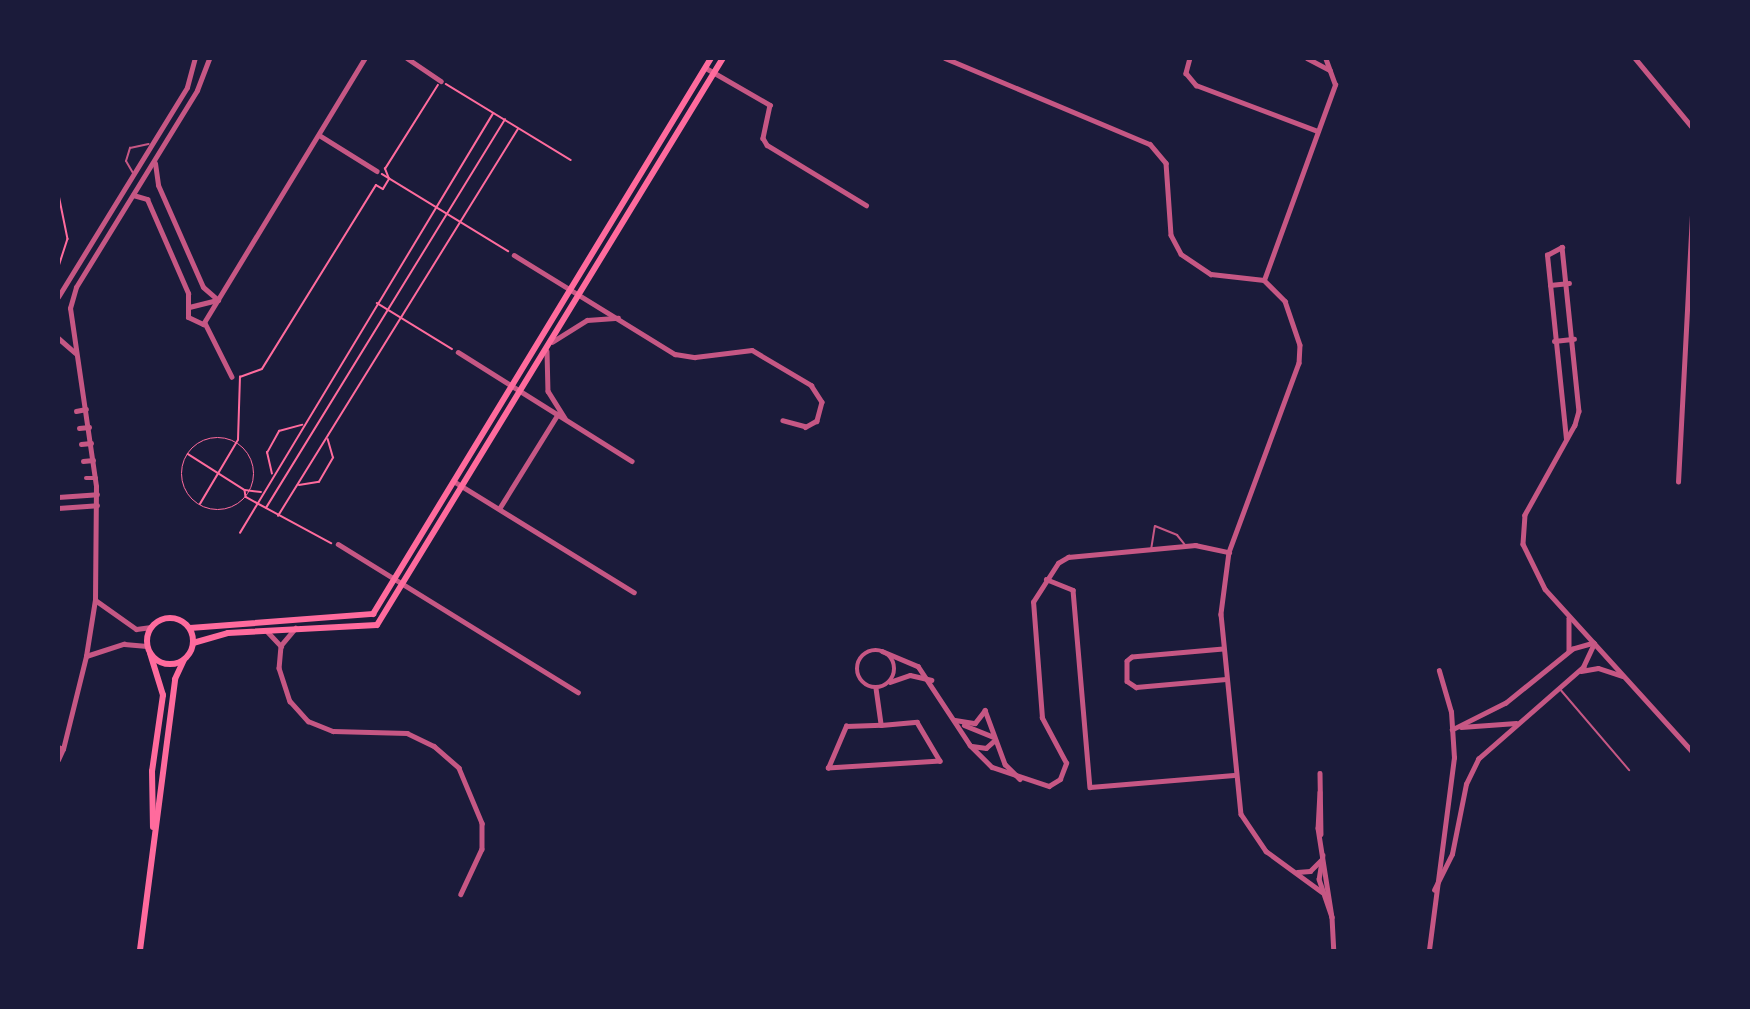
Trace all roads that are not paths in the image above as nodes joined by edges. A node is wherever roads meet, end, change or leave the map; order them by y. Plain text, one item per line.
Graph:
1 (195, 58) edge
2 (209, 58) edge
3 (365, 58) edge
4 (407, 58) edge
5 (711, 58) edge
6 (723, 58) edge
7 (945, 58) edge
8 (1190, 58) edge
9 (1307, 58) edge
10 (1325, 58) edge
11 (1635, 58) edge
12 (706, 68) junction
13 (1330, 70) junction
14 (717, 72) junction
15 (441, 81) road end
16 (1692, 127) edge
17 (161, 130) junction
18 (1318, 131) junction
19 (319, 135) junction
20 (170, 136) junction
21 (152, 144) junction
22 (156, 158) junction
23 (378, 171) road end
24 (134, 174) junction
25 (134, 195) junction
26 (120, 197) junction
27 (129, 203) junction
28 (866, 205) dead end
29 (1692, 215) edge
30 (1691, 228) edge
31 (514, 255) road end
32 (1263, 280) junction
33 (1569, 283) junction
34 (1550, 285) junction
35 (573, 290) junction
36 (581, 295) junction
37 (58, 297) edge
38 (218, 300) junction
39 (204, 305) junction
40 (189, 307) junction
41 (209, 316) junction
42 (618, 318) junction
43 (205, 323) junction
44 (58, 338) edge
45 (1574, 339) junction
46 (1554, 341) junction
47 (552, 342) junction
48 (547, 351) junction
49 (458, 352) road end
50 (76, 354) junction
51 (232, 376) dead end
52 (513, 387) junction
53 (521, 392) junction
54 (86, 409) junction
55 (76, 411) dead end
56 (558, 414) junction
57 (567, 420) junction
58 (783, 421) dead end
59 (89, 427) junction
60 (79, 428) dead end
61 (1566, 439) junction
62 (91, 443) junction
63 (81, 444) dead end
64 (93, 460) junction
65 (83, 461) dead end
66 (633, 461) dead end
67 (86, 478) dead end
68 (96, 478) junction
69 (455, 482) junction
70 (1678, 482) dead end
71 (463, 488) junction
72 (97, 494) junction
73 (58, 497) edge
74 (97, 505) junction
75 (58, 508) edge
76 (499, 509) junction
77 (338, 544) road end
78 (1185, 546) junction
79 (1151, 550) junction
80 (1229, 552) junction
81 (395, 579) junction
82 (1046, 579) junction
83 (404, 585) junction
84 (634, 592) dead end
85 (95, 600) junction
86 (1568, 614) junction
87 (298, 626) junction
88 (151, 627) junction
89 (189, 628) junction
90 (265, 629) junction
91 (193, 643) junction
92 (1594, 643) junction
93 (281, 646) junction
94 (149, 650) junction
95 (1223, 650) junction
96 (882, 651) junction
97 (1568, 653) junction
98 (86, 656) junction
99 (184, 660) junction
100 (1439, 671) dead end
101 (1579, 671) junction
102 (1624, 676) junction
103 (1226, 679) junction
104 (932, 680) junction
105 (890, 682) junction
106 (1559, 687) junction
107 (876, 688) junction
108 (578, 692) dead end
109 (955, 720) junction
110 (1516, 723) junction
111 (962, 724) junction
112 (880, 725) junction
113 (1452, 730) junction
114 (995, 739) junction
115 (970, 745) junction
116 (61, 748) edge
117 (1692, 751) edge
118 (59, 759) edge
119 (1629, 770) dead end
120 (1320, 773) dead end
121 (1234, 775) junction
122 (1024, 782) junction
123 (153, 852) junction
124 (1323, 853) junction
125 (1293, 872) junction
126 (1434, 890) junction
127 (1322, 892) junction
128 (461, 894) dead end
129 (1332, 917) junction
130 (140, 951) edge
131 (1334, 951) edge
132 (1429, 951) edge

1 - 17 street
2 - 20 street
3 - 19 street
4 - 15 street
5 - 12 main road
6 - 14 main road
7 - 32 street
8 - 18 street
9 - 13 street
10 - 13 street
11 - 16 street
12 - 14 street
12 - 35 main road
13 - 18 street
14 - 28 street
14 - 36 main road
17 - 20 street
17 - 21 street
18 - 32 street
19 - 23 street
19 - 38 street
20 - 22 street
21 - 24 street
21 - 24 lane
22 - 25 street
22 - 38 street
24 - 26 street
25 - 27 street
25 - 40 street
26 - 27 street
26 - 37 street
27 - 50 street
29 - 30 street
30 - 70 street
31 - 35 street
32 - 80 street
33 - 34 street
33 - 34 street
33 - 45 street
34 - 46 street
35 - 36 street
35 - 52 main road
36 - 42 street
36 - 47 main road
38 - 39 street
38 - 41 street
39 - 40 street
39 - 41 street
40 - 43 street
41 - 43 street
42 - 47 street
42 - 58 street
43 - 51 street
44 - 50 street
45 - 46 street
45 - 61 street
46 - 61 street
47 - 48 main road
48 - 53 main road
48 - 57 street
49 - 52 street
50 - 54 street
52 - 53 street
52 - 69 main road
53 - 56 street
53 - 71 main road
54 - 55 street
54 - 59 street
56 - 57 street
56 - 76 street
57 - 66 street
59 - 60 street
59 - 62 street
61 - 86 street
62 - 63 street
62 - 64 street
64 - 65 street
64 - 68 street
67 - 68 street
68 - 72 street
69 - 71 street
69 - 81 main road
71 - 76 street
71 - 83 main road
72 - 73 street
72 - 74 street
74 - 75 street
74 - 85 street
76 - 84 street
77 - 81 street
78 - 79 street
78 - 79 lane
78 - 80 street
79 - 82 street
80 - 95 street
81 - 83 street
81 - 89 main road
82 - 121 street
82 - 122 street
83 - 87 main road
83 - 108 street
85 - 88 street
85 - 98 street
86 - 92 street
86 - 97 street
87 - 90 main road
87 - 93 street
88 - 89 main road
88 - 94 main road
89 - 91 main road
90 - 91 main road
90 - 93 street
91 - 99 main road
92 - 97 street
92 - 101 street
92 - 102 street
93 - 128 street
94 - 98 street
94 - 99 main road
94 - 123 main road
95 - 103 street
95 - 103 street
96 - 104 street
96 - 105 street
96 - 107 street
97 - 113 street
98 - 116 street
99 - 123 main road
100 - 113 street
101 - 102 street
101 - 106 street
102 - 117 street
103 - 121 street
104 - 105 street
104 - 109 street
105 - 107 street
106 - 110 street
106 - 119 lane
107 - 112 street
109 - 111 street
109 - 115 street
110 - 113 street
110 - 126 street
111 - 114 street
111 - 114 street
112 - 112 street
113 - 126 street
114 - 115 street
114 - 122 street
115 - 122 street
116 - 118 street
120 - 124 street
121 - 125 street
123 - 130 main road
124 - 125 street
124 - 127 street
124 - 129 street
125 - 127 street
126 - 132 street
127 - 129 street
129 - 131 street

